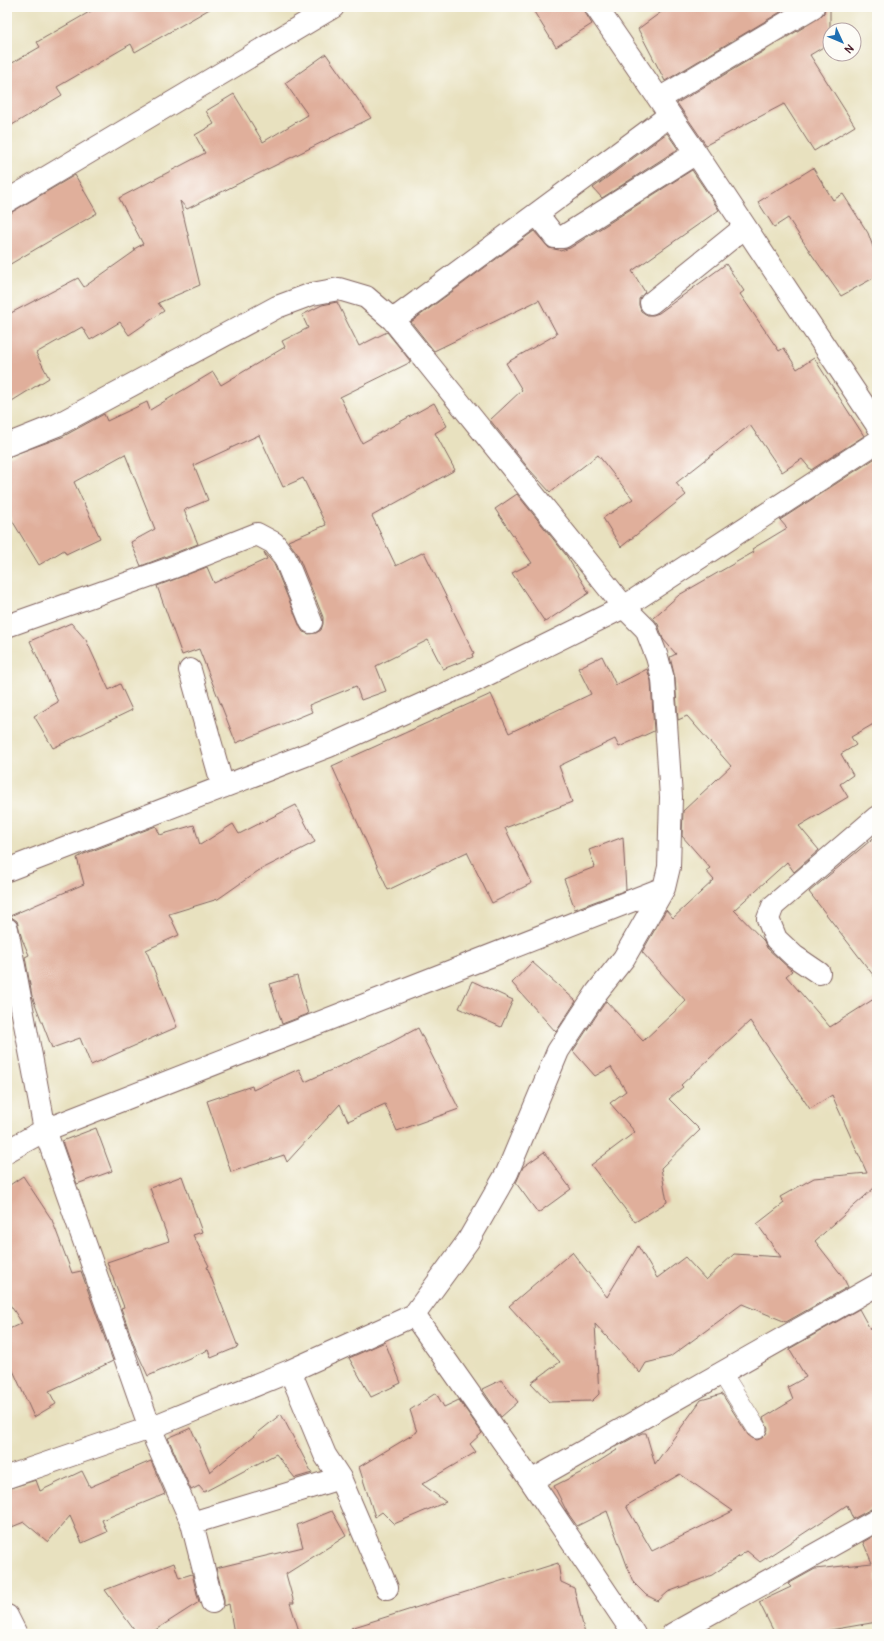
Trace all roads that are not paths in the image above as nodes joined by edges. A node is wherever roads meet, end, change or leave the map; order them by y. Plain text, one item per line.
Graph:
1 (333, 7) edge
2 (596, 7) edge
3 (812, 7) edge
4 (665, 107) junction
5 (696, 153) junction
6 (7, 201) edge
7 (537, 214) junction
8 (745, 227) junction
9 (651, 303) dead end
10 (394, 320) junction
11 (877, 425) edge
12 (877, 442) edge
13 (7, 445) edge
14 (624, 607) junction
15 (311, 622) dead end
16 (7, 626) edge
17 (190, 670) dead end
18 (223, 787) junction
19 (877, 817) edge
20 (7, 870) edge
21 (664, 888) junction
22 (7, 929) edge
23 (820, 973) dead end
24 (45, 1130) junction
25 (7, 1151) edge
26 (877, 1285) edge
27 (414, 1315) junction
28 (290, 1371) junction
29 (722, 1373) junction
30 (150, 1428) junction
31 (758, 1429) dead end
32 (7, 1477) edge
33 (340, 1478) junction
34 (531, 1481) junction
35 (877, 1520) edge
36 (192, 1523) junction
37 (387, 1588) dead end
38 (212, 1602) dead end
39 (7, 1616) edge
40 (16, 1634) edge
41 (634, 1634) edge
42 (673, 1634) edge

1 - 6 street
2 - 4 street
3 - 4 street
4 - 5 street
4 - 7 street
5 - 7 street
5 - 8 street
7 - 10 street
8 - 9 street
8 - 11 street
10 - 13 street
10 - 14 street
12 - 14 street
14 - 18 street
14 - 21 street
15 - 16 street
17 - 18 street
18 - 20 street
19 - 23 street
21 - 24 street
21 - 27 street
22 - 24 street
24 - 25 street
24 - 30 street
26 - 29 street
27 - 28 street
27 - 34 street
28 - 30 street
28 - 33 street
29 - 31 lane
29 - 34 street
30 - 32 street
30 - 36 street
33 - 36 street
33 - 37 street
34 - 41 street
35 - 42 street
36 - 38 street
39 - 40 street

